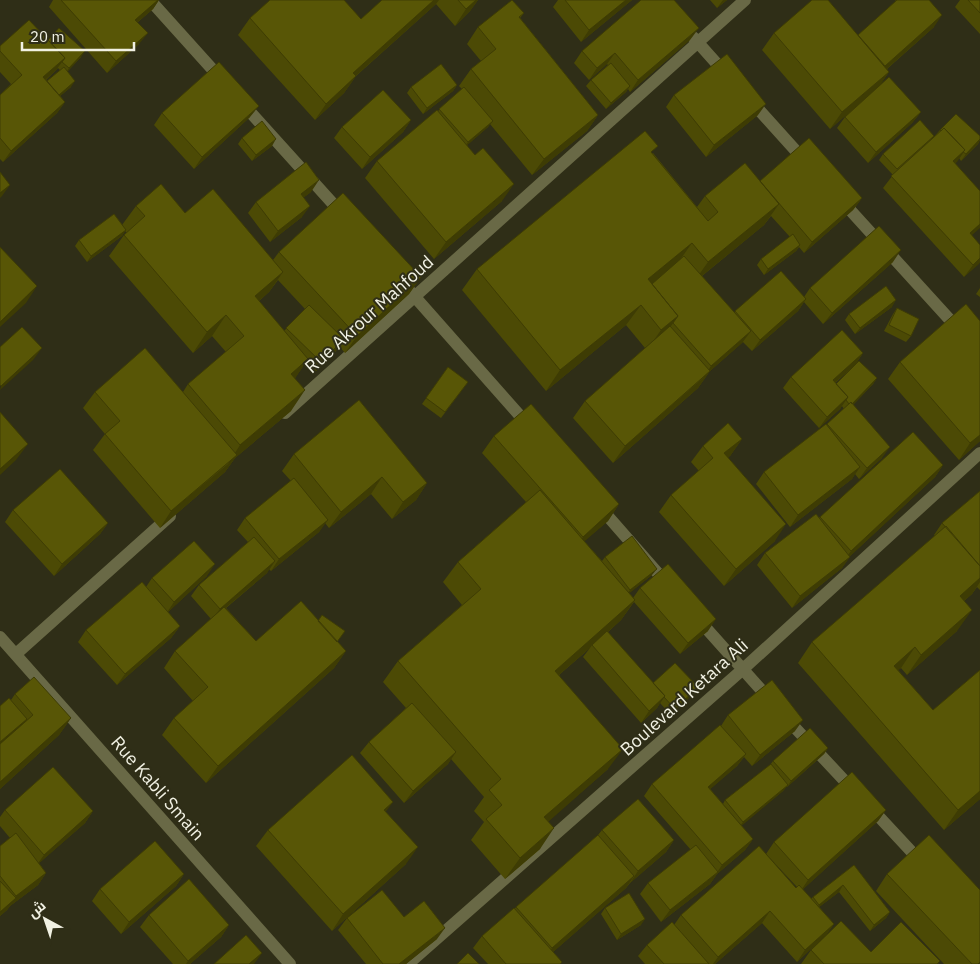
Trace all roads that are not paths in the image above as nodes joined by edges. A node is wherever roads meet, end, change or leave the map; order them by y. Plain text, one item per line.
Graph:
1 (150, 0) edge
2 (744, 0) edge
3 (685, 28) edge
4 (697, 42) junction
5 (816, 172) edge
6 (835, 194) edge
7 (355, 229) edge
8 (388, 266) edge
9 (415, 296) junction
10 (980, 353) edge
11 (275, 422) edge
12 (539, 438) edge
13 (980, 454) edge
14 (591, 498) edge
15 (179, 508) edge
16 (676, 595) edge
17 (689, 610) edge
18 (0, 636) edge
19 (16, 654) junction
20 (742, 670) junction
21 (932, 874) edge
22 (290, 964) edge
23 (408, 964) edge

1 - 7 street
2 - 4 street, Rue Akrour Mahfoud
3 - 4 street
4 - 5 street
4 - 9 street, Rue Akrour Mahfoud
6 - 10 street
8 - 9 street
9 - 11 street, Rue Akrour Mahfoud
9 - 12 street
13 - 20 street, Boulevard Ketara Ali
14 - 16 street
15 - 19 street
17 - 20 street
18 - 19 street, Rue Kabli Smain
19 - 22 street, Rue Kabli Smain
20 - 21 street
20 - 23 street, Boulevard Ketara Ali

